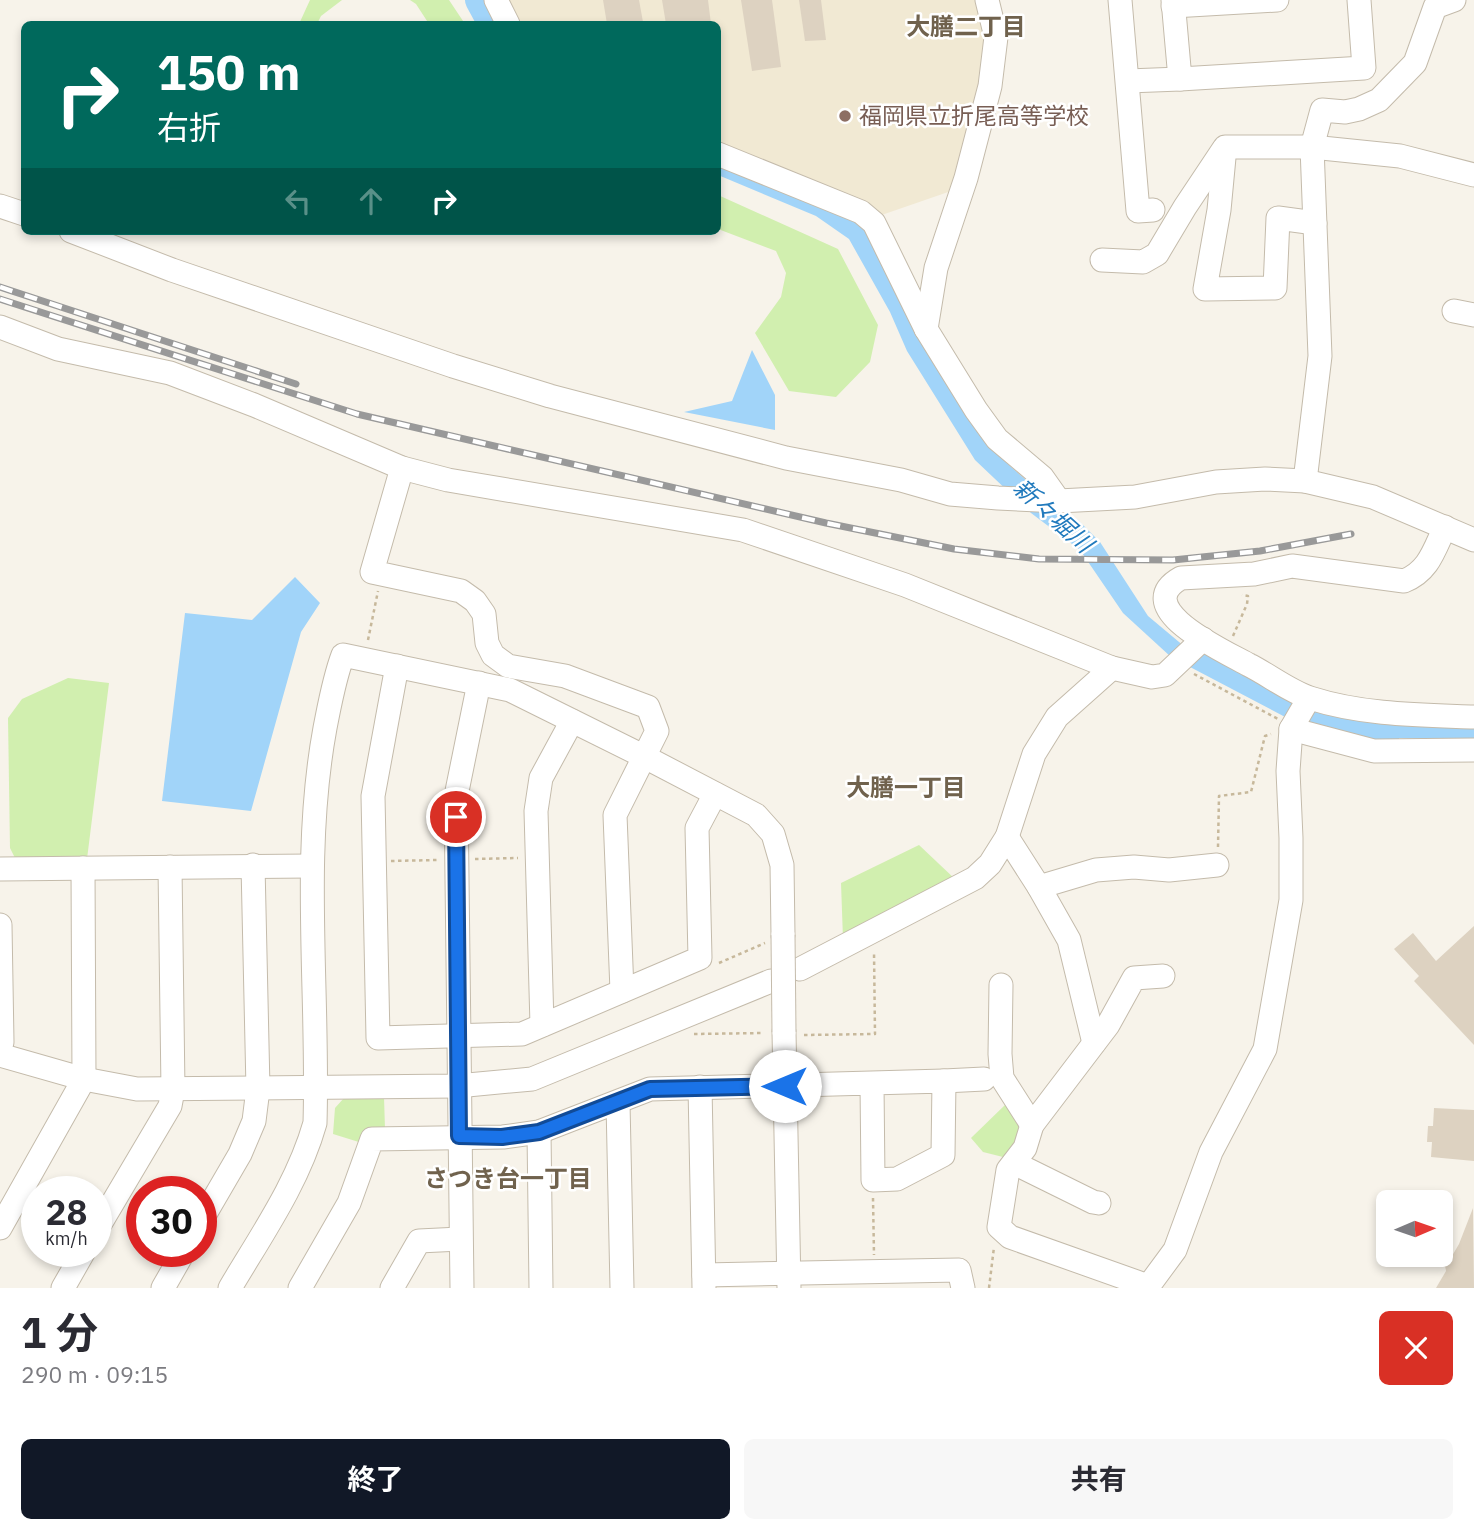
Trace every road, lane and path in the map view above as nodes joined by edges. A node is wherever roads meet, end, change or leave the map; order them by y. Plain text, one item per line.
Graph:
1 (496, 0) edge
2 (987, 0) edge
3 (1120, 0) edge
4 (1277, 0) edge
5 (1359, 0) edge
6 (1454, 0) edge
7 (1173, 3) edge
8 (506, 21) edge
9 (1180, 79) junction
10 (1128, 81) junction
11 (1225, 147) junction
12 (1312, 147) junction
13 (721, 155) edge
14 (1474, 175) edge
15 (0, 206) edge
16 (1153, 210) dead end
17 (21, 213) edge
18 (1315, 223) junction
19 (82, 235) edge
20 (1102, 260) dead end
21 (0, 327) edge
22 (926, 329) junction
23 (402, 468) junction
24 (1305, 481) junction
25 (1059, 501) junction
26 (1445, 527) junction
27 (1474, 540) edge
28 (380, 581) dead end
29 (1237, 594) dead end
30 (1199, 642) junction
31 (1224, 651) junction
32 (365, 654) junction
33 (1177, 663) junction
34 (397, 666) junction
35 (1112, 668) junction
36 (479, 683) junction
37 (1309, 698) junction
38 (1474, 717) edge
39 (572, 721) junction
40 (1292, 729) junction
41 (1474, 750) edge
42 (643, 756) junction
43 (715, 794) junction
44 (1007, 837) junction
45 (537, 858) junction
46 (456, 859) junction
47 (374, 862) junction
48 (253, 865) junction
49 (1217, 865) joint
50 (311, 866) junction
51 (170, 867) junction
52 (83, 868) junction
53 (0, 869) edge
54 (1039, 887) junction
55 (0, 925) edge
56 (779, 937) junction
57 (874, 940) dead end
58 (716, 964) dead end
59 (800, 969) dead end
60 (1163, 976) dead end
61 (771, 981) dead end
62 (1001, 985) dead end
63 (622, 991) junction
64 (542, 1025) junction
65 (785, 1033) junction
66 (691, 1034) dead end
67 (458, 1035) junction
68 (1094, 1043) junction
69 (0, 1049) edge
70 (0, 1055) edge
71 (85, 1079) junction
72 (984, 1079) dead end
73 (944, 1081) junction
74 (872, 1084) junction
75 (457, 1086) junction
76 (785, 1086) junction
77 (316, 1087) junction
78 (700, 1087) junction
79 (258, 1089) junction
80 (173, 1090) junction
81 (618, 1103) junction
82 (1032, 1125) junction
83 (539, 1132) junction
84 (459, 1136) junction
85 (1014, 1163) junction
86 (873, 1180) junction
87 (217, 1194) edge
88 (1099, 1203) dead end
89 (112, 1204) edge
90 (999, 1227) junction
91 (0, 1228) edge
92 (460, 1239) junction
93 (75, 1267) edge
94 (175, 1267) edge
95 (874, 1280) edge
96 (704, 1281) edge
97 (789, 1281) edge
98 (1147, 1287) edge
99 (63, 1288) edge
100 (163, 1288) edge
101 (230, 1288) edge
102 (300, 1288) edge
103 (392, 1288) edge
104 (461, 1288) edge
105 (541, 1288) edge
106 (622, 1288) edge
107 (963, 1288) edge
108 (989, 1288) edge

1 - 8 street
2 - 22 street
3 - 10 street
4 - 7 street
5 - 9 street
6 - 12 street
7 - 9 street
9 - 10 street
10 - 16 street
11 - 12 street
11 - 18 street
11 - 20 street
12 - 14 street
12 - 18 street
13 - 22 street
15 - 17 street
18 - 24 street
19 - 25 street
21 - 23 street
22 - 25 street
23 - 35 street
23 - 42 street
24 - 25 street
24 - 26 street
26 - 27 street
26 - 30 street
28 - 32 path
29 - 31 path
30 - 31 street
30 - 33 street
31 - 37 street
32 - 34 street
32 - 50 street
33 - 35 street
33 - 40 path
34 - 36 street
34 - 47 street
35 - 44 street
36 - 39 street
36 - 46 street
37 - 38 street
37 - 40 street
39 - 42 street
39 - 45 street
40 - 41 street
40 - 49 path
40 - 98 street
42 - 43 street
42 - 63 street
43 - 56 street
43 - 63 street
44 - 54 street
44 - 59 street
45 - 46 path
45 - 64 street
46 - 47 path
46 - 67 street
47 - 67 street
48 - 50 street
48 - 51 street
48 - 79 street
49 - 54 street
50 - 77 street
51 - 52 street
51 - 80 street
52 - 53 street
52 - 71 street
54 - 68 street
55 - 69 street
56 - 58 path
56 - 65 street, bridge
57 - 65 path
60 - 68 street
61 - 75 street
62 - 82 street
63 - 64 street
64 - 67 street
65 - 66 path
65 - 76 street
67 - 75 street
68 - 82 street
70 - 71 street
71 - 80 street
71 - 91 street
72 - 73 street
73 - 74 street
73 - 86 street
74 - 76 street
74 - 86 street
75 - 77 street
75 - 84 street
76 - 78 street
76 - 97 street
77 - 79 street
77 - 101 street
78 - 81 street
78 - 96 street
79 - 80 street
79 - 87 street
80 - 89 street
81 - 83 street
81 - 106 street
82 - 85 street
83 - 84 street
83 - 105 street
84 - 92 street
84 - 102 street
85 - 88 street
85 - 90 street
86 - 95 path
90 - 98 street
90 - 108 path
92 - 103 street
92 - 104 street
93 - 99 street
94 - 100 street
95 - 97 street
95 - 107 street
96 - 97 street

